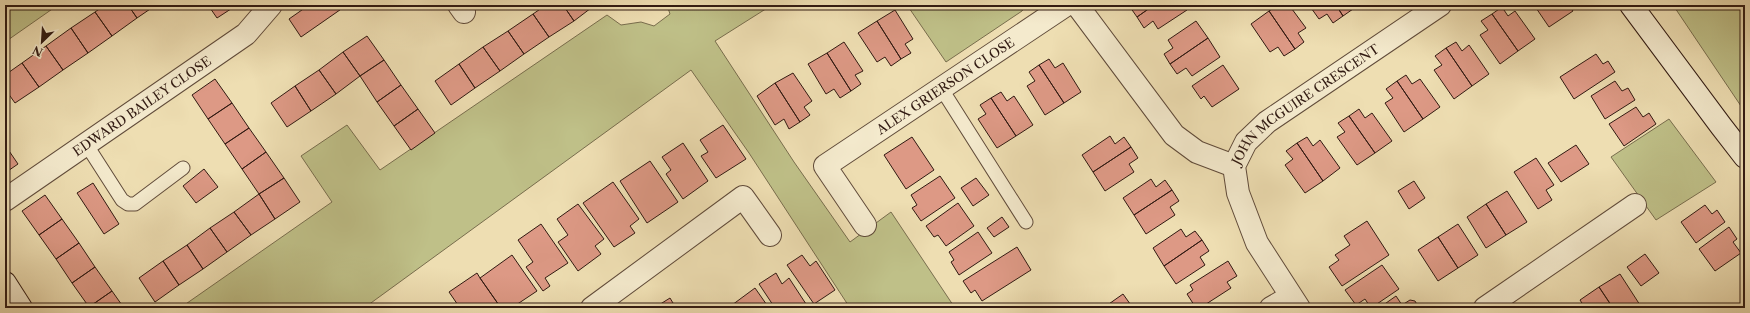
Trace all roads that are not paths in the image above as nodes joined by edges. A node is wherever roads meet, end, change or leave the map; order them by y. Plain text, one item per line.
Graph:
1 (271, 5) edge
2 (1066, 5) edge
3 (1077, 5) edge
4 (1440, 5) edge
5 (1631, 5) edge
6 (941, 88) junction
7 (86, 144) junction
8 (1745, 156) edge
9 (1234, 166) junction
10 (183, 168) dead end
11 (5, 200) edge
12 (1635, 205) dead end
13 (1026, 222) dead end
14 (865, 224) dead end
15 (770, 236) dead end
16 (5, 283) edge
17 (1295, 303) edge
18 (21, 308) edge
19 (592, 308) edge
20 (1271, 308) edge
21 (1485, 308) edge

1 - 7 street, EDWARD BAILEY CLOSE
2 - 6 street, ALEX GRIERSON CLOSE
3 - 9 street
4 - 9 street, JOHN MCGUIRE CRESCENT
5 - 8 street
6 - 13 lane
6 - 14 street, ALEX GRIERSON CLOSE
7 - 10 lane
7 - 11 street, EDWARD BAILEY CLOSE
9 - 17 street, JOHN MCGUIRE CRESCENT
12 - 21 street
15 - 19 street
16 - 18 street
17 - 20 street, JOHN MCGUIRE CRESCENT

